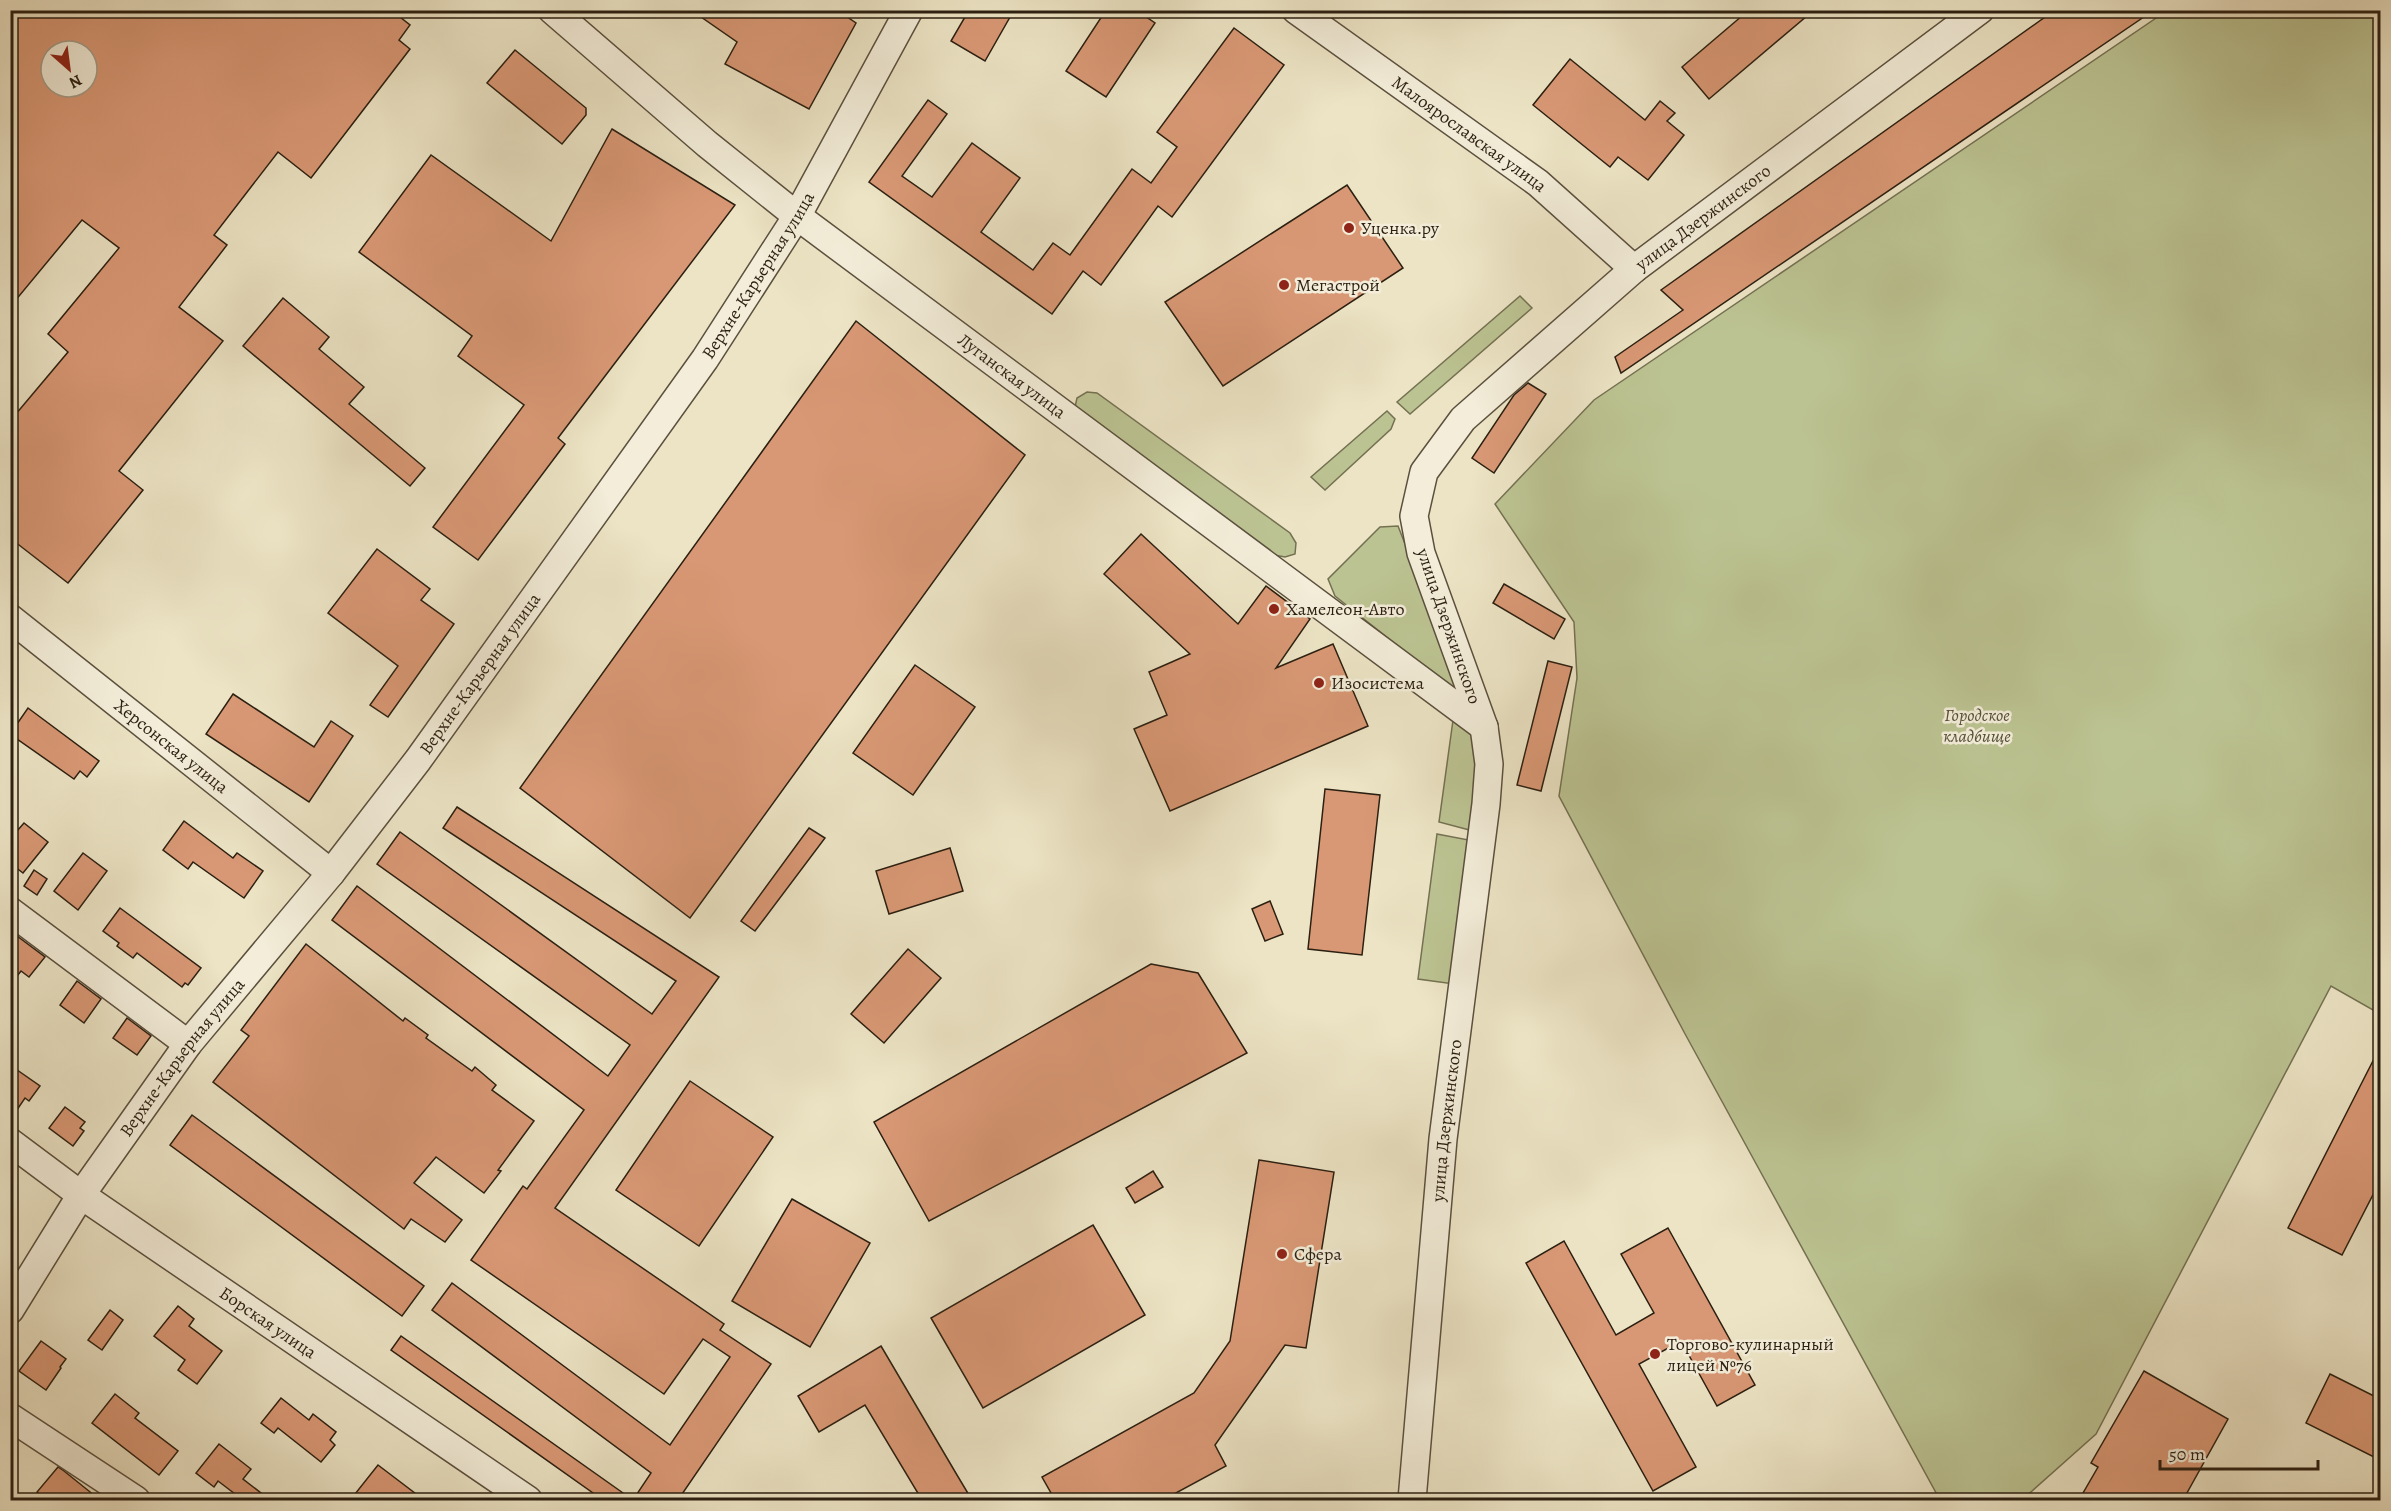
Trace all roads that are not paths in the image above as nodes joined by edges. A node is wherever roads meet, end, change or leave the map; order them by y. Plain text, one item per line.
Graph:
1 (552, 10) edge
2 (909, 10) edge
3 (1296, 10) edge
4 (1980, 10) edge
5 (797, 216) junction
6 (1634, 269) junction
7 (10, 618) edge
8 (1484, 727) junction
9 (331, 873) junction
10 (10, 911) edge
11 (188, 1044) junction
12 (10, 1142) edge
13 (81, 1195) junction
14 (20, 1286) edge
15 (10, 1310) edge
16 (10, 1417) edge
17 (136, 1500) edge
18 (528, 1500) edge
19 (1412, 1500) edge

1 - 5 street, Луганская улица
2 - 5 street, Верхне-Карьерная улица
3 - 6 street, Малоярославская улица
4 - 6 street, улица Дзержинского
5 - 8 street, Луганская улица
5 - 9 street, Верхне-Карьерная улица
6 - 8 street, улица Дзержинского
7 - 9 street, Херсонская улица
8 - 19 street, улица Дзержинского
9 - 11 street, Верхне-Карьерная улица
10 - 11 street
11 - 13 street, Верхне-Карьерная улица
12 - 13 street, Борская улица
13 - 14 street, Верхне-Карьерная улица
13 - 18 street, Борская улица
14 - 15 street, Верхне-Карьерная улица
16 - 17 street

